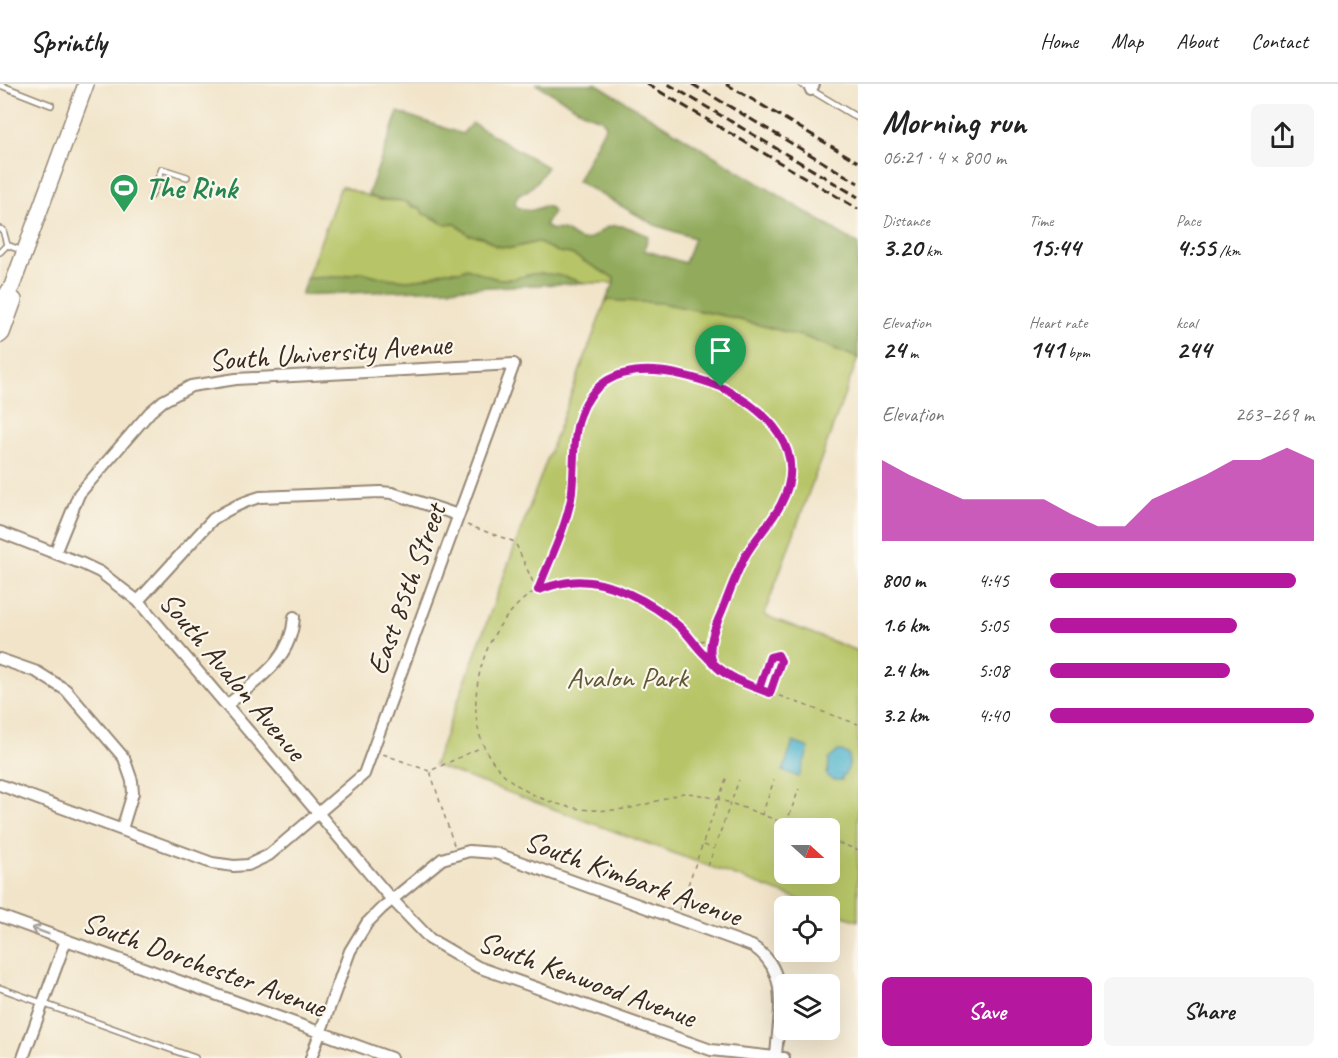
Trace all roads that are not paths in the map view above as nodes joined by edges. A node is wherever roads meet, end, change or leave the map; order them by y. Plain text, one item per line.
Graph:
1 (20, 84) edge
2 (85, 84) edge
3 (801, 84) edge
4 (0, 85) edge
5 (812, 87) edge
6 (16, 92) junction
7 (51, 105) dead end
8 (858, 118) edge
9 (187, 177) dead end
10 (151, 196) dead end
11 (0, 229) edge
12 (7, 245) junction
13 (25, 251) junction
14 (0, 252) edge
15 (12, 286) junction
16 (0, 311) edge
17 (0, 335) edge
18 (514, 364) joint
19 (461, 520) junction
20 (0, 532) edge
21 (55, 553) junction
22 (138, 601) junction
23 (294, 617) dead end
24 (0, 659) edge
25 (227, 705) junction
26 (0, 785) edge
27 (318, 814) junction
28 (122, 829) junction
29 (392, 900) junction
30 (0, 916) edge
31 (66, 940) junction
32 (0, 988) edge
33 (43, 1004) junction
34 (320, 1032) junction
35 (780, 1057) edge
36 (23, 1058) edge
37 (195, 1058) edge
38 (311, 1058) edge
39 (391, 1058) edge

1 - 6 lane
2 - 13 main road
3 - 5 lane
4 - 6 lane
5 - 8 lane
6 - 7 lane
9 - 10 lane
11 - 12 lane
12 - 13 lane
12 - 14 lane
13 - 15 main road
15 - 16 main road
15 - 17 main road
18 - 19 street, East 85th Street
18 - 21 street, South University Avenue
19 - 22 street
19 - 27 street, East 85th Street
20 - 21 street, South Avalon Avenue
21 - 22 street, South Avalon Avenue
22 - 25 street, South Avalon Avenue
23 - 25 street
24 - 28 street
25 - 27 street, South Avalon Avenue
26 - 28 street
27 - 28 street
27 - 29 street, South Avalon Avenue
29 - 34 street
29 - 35 street, South Kenwood Avenue
29 - 35 street, South Kimbark Avenue
31 -> 30 street, South Dorchester Avenue
31 - 33 street
31 - 34 street, South Dorchester Avenue
32 - 33 lane
33 - 36 street
33 - 37 lane
34 - 38 street
34 - 39 street, South Dorchester Avenue

